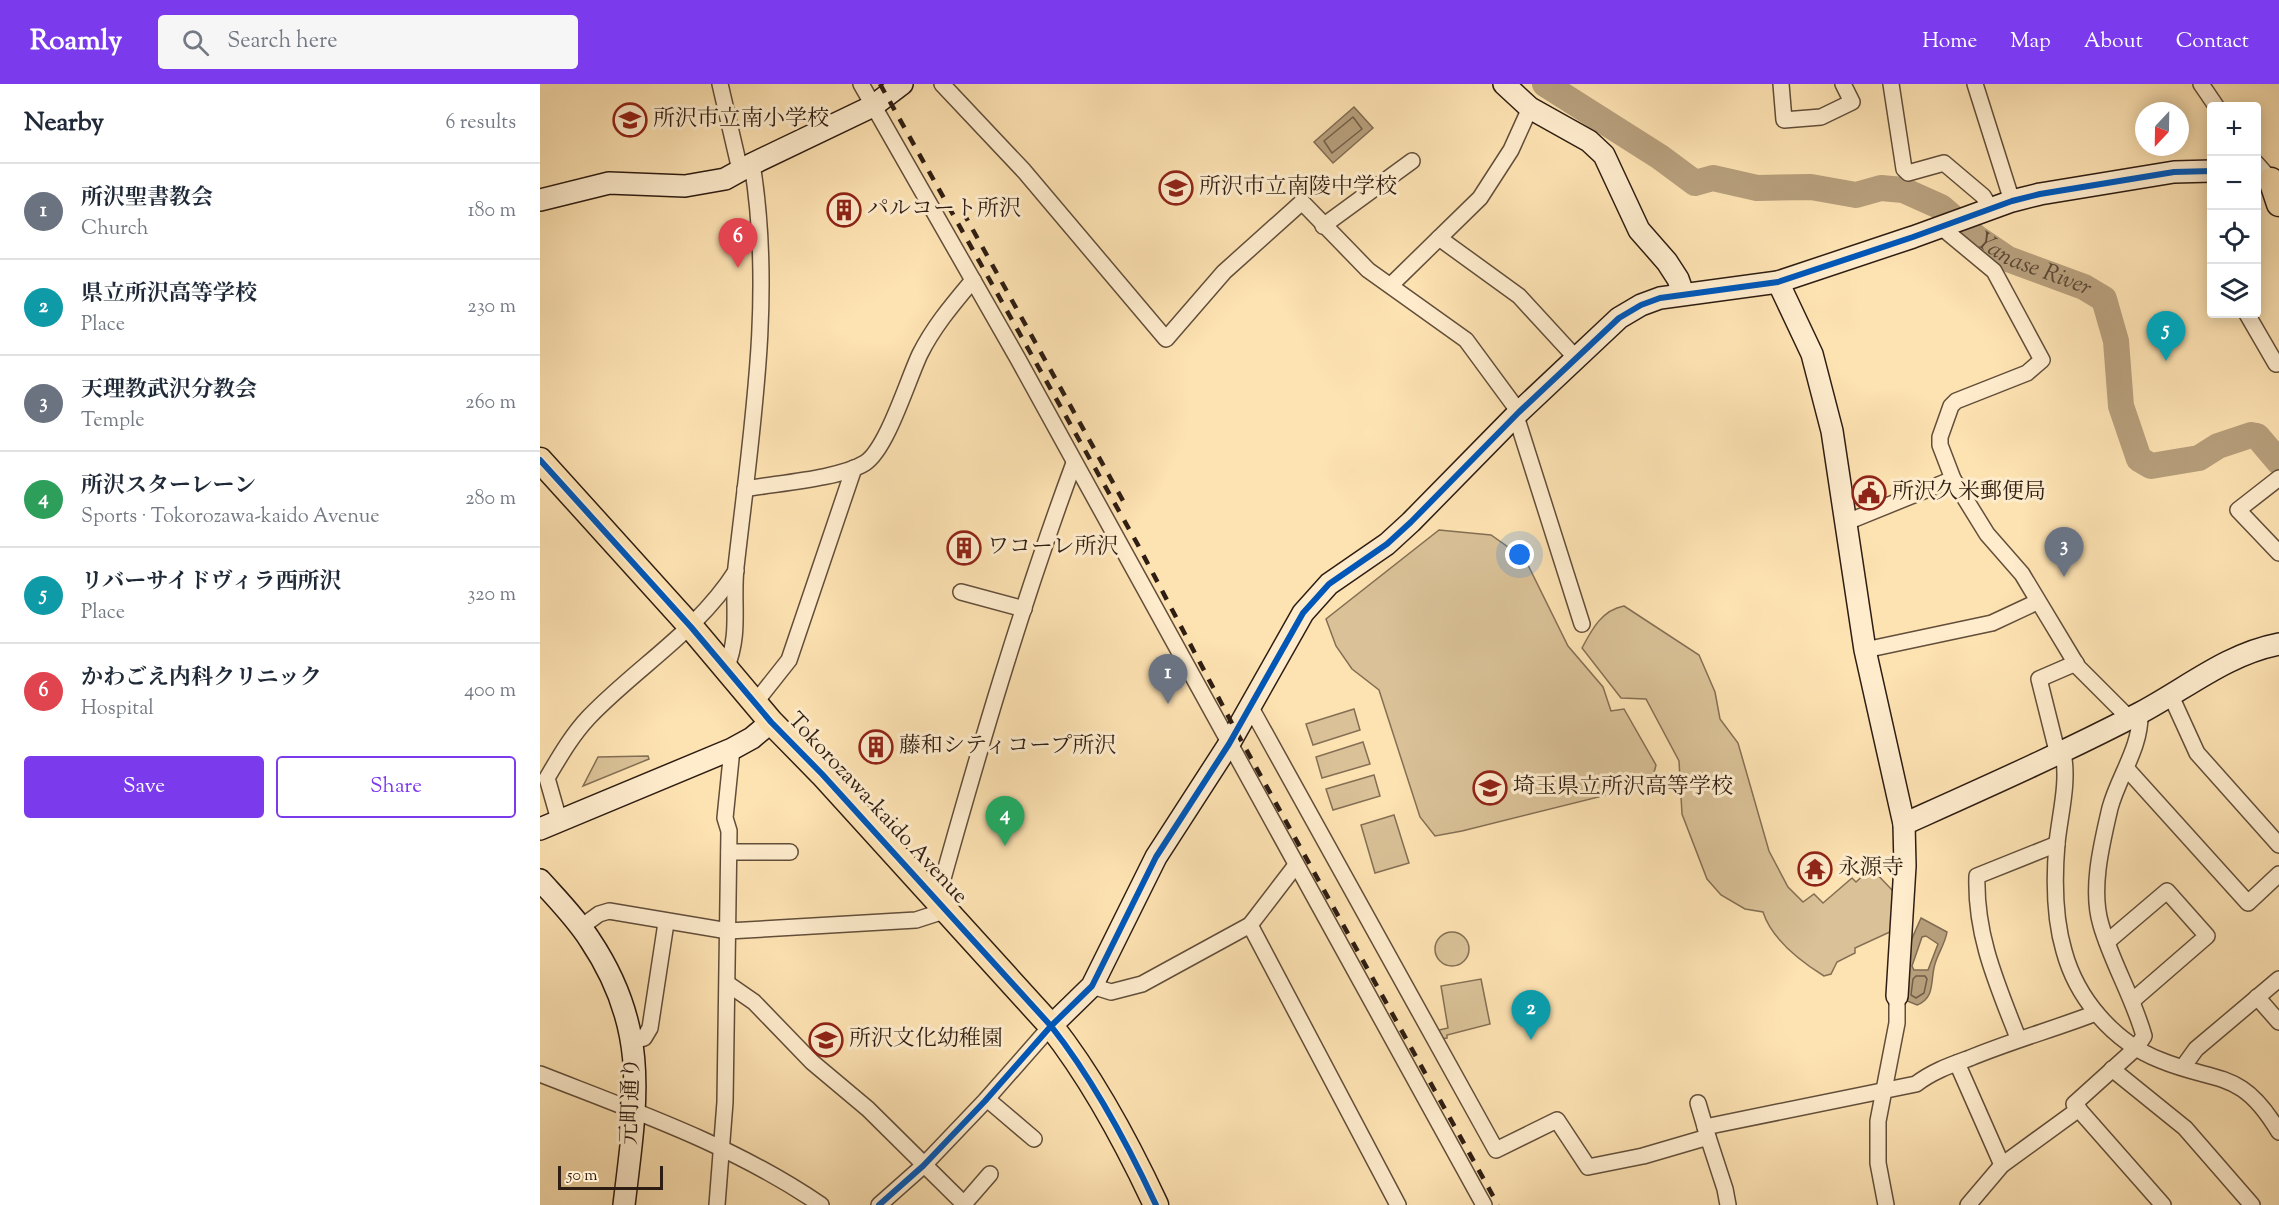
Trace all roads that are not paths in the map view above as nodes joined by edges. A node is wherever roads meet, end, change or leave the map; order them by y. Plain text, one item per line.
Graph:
1 (720, 84) edge
2 (861, 84) edge
3 (902, 84) edge
4 (942, 84) edge
5 (1504, 84) edge
6 (1781, 84) edge
7 (1843, 84) edge
8 (1891, 84) edge
9 (1976, 84) edge
10 (2201, 84) edge
11 (2213, 102) edge
12 (873, 106) junction
13 (1530, 108) junction
14 (1412, 162) dead end
15 (746, 167) junction
16 (2207, 171) edge
17 (2268, 178) edge
18 (540, 200) edge
19 (2012, 201) junction
20 (2279, 204) edge
21 (1983, 212) junction
22 (1323, 226) junction
23 (1944, 226) junction
24 (1439, 238) junction
25 (973, 280) junction
26 (1778, 282) junction
27 (1390, 285) junction
28 (1683, 293) junction
29 (2249, 318) edge
30 (1576, 358) junction
31 (2279, 362) edge
32 (1518, 414) junction
33 (540, 460) edge
34 (1074, 463) junction
35 (855, 468) junction
36 (2279, 478) edge
37 (1953, 479) junction
38 (745, 489) junction
39 (1847, 522) junction
40 (2279, 553) edge
41 (736, 571) junction
42 (961, 592) dead end
43 (2037, 602) junction
44 (1024, 609) junction
45 (1582, 624) dead end
46 (691, 627) junction
47 (2279, 644) edge
48 (1865, 650) junction
49 (2076, 663) junction
50 (726, 669) junction
51 (2171, 696) junction
52 (755, 703) junction
53 (1250, 706) junction
54 (2134, 716) junction
55 (771, 722) junction
56 (1229, 744) junction
57 (732, 749) junction
58 (2060, 754) junction
59 (2127, 769) junction
60 (549, 824) edge
61 (1904, 824) junction
62 (2057, 844) junction
63 (2279, 845) edge
64 (729, 852) junction
65 (790, 852) dead end
66 (1296, 865) junction
67 (2279, 874) edge
68 (540, 880) edge
69 (942, 905) junction
70 (666, 923) junction
71 (1250, 925) junction
72 (581, 927) junction
73 (728, 931) junction
74 (2107, 942) junction
75 (2279, 979) edge
76 (728, 984) junction
77 (1092, 986) junction
78 (1897, 996) joint
79 (2257, 997) junction
80 (2132, 1001) junction
81 (2096, 1013) junction
82 (2279, 1022) edge
83 (1051, 1026) junction
84 (2018, 1038) junction
85 (633, 1041) junction
86 (2136, 1048) junction
87 (1957, 1063) junction
88 (2183, 1067) junction
89 (2112, 1069) junction
90 (540, 1073) edge
91 (540, 1091) edge
92 (1886, 1091) junction
93 (987, 1099) junction
94 (1698, 1103) dead end
95 (2079, 1109) junction
96 (635, 1111) junction
97 (1707, 1132) junction
98 (2279, 1132) edge
99 (1034, 1139) dead end
100 (722, 1149) junction
101 (2002, 1165) junction
102 (923, 1166) junction
103 (990, 1174) dead end
104 (718, 1201) edge
105 (1394, 1203) edge
106 (624, 1205) edge
107 (821, 1205) edge
108 (879, 1205) edge
109 (965, 1205) edge
110 (1156, 1205) edge
111 (1484, 1205) edge
112 (1728, 1205) edge
113 (1886, 1205) edge
114 (1968, 1205) edge
115 (2163, 1205) edge
116 (2252, 1205) edge

1 - 15 street
2 - 12 street
3 - 12 street
4 - 22 street
5 - 13 street
6 - 7 street
8 - 21 street
9 - 19 street
10 - 11 street
12 - 15 street
12 - 25 street
13 - 24 street
13 - 28 street
14 - 22 street
15 - 18 street
15 - 38 street
16 - 19 street
17 - 20 main road
19 - 21 street
21 - 23 street
22 - 27 street
23 - 26 street
23 - 37 street
24 - 27 street
24 - 30 street
25 - 34 street
25 - 35 street
26 - 28 street
26 - 39 street
27 - 32 street
28 - 30 street
29 - 31 street
30 - 32 street
32 - 45 street
32 - 53 street
33 - 46 main road, Tokorozawa-kaido Avenue
34 - 44 street
34 - 56 street
35 - 38 street
35 - 52 street
36 - 40 street
37 - 39 street
37 - 43 street
38 - 41 street
39 - 48 street
41 - 46 street
41 - 50 street
42 - 44 street
43 - 48 street
43 - 49 street
44 - 69 street
46 - 50 main road, Tokorozawa-kaido Avenue
46 - 60 street
47 - 51 street
48 - 61 street
49 - 54 street
49 - 58 street
50 - 52 main road, Tokorozawa-kaido Avenue
51 - 54 street
51 - 63 street
52 - 55 main road, Tokorozawa-kaido Avenue
53 - 56 street
53 - 97 street
54 - 58 street
54 - 59 street
55 - 57 street
55 - 69 main road, Tokorozawa-kaido Avenue
56 - 66 street
56 - 77 street
57 - 60 street
57 - 64 street
58 - 61 street
58 - 62 street
59 - 67 street
59 - 74 street
61 - 78 street
62 - 81 street
62 - 84 street
64 - 65 street
64 - 73 street
66 - 71 street
66 - 111 street
68 - 72 street, 元町通り
69 - 73 street
69 - 83 main road, Tokorozawa-kaido Avenue
70 - 72 street
70 - 73 street
70 - 85 street
71 - 77 street
71 - 105 street
72 - 85 street, 元町通り
73 - 76 street
74 - 80 street
74 - 80 street
75 - 79 street
76 - 100 street
76 - 102 street
77 - 83 street
78 - 92 street
79 - 82 street
79 - 88 street
80 - 86 street
81 - 84 street
81 - 86 street
83 - 93 street
83 - 110 main road, Tokorozawa-kaido Avenue
84 - 87 street
85 - 96 street, 元町通り
86 - 88 street
86 - 89 street
87 - 92 street
87 - 101 street
88 - 98 street
89 - 95 street
89 - 116 street
90 - 91 street
90 - 96 street
92 - 97 street
92 - 113 street
93 - 99 street
93 - 102 street
94 - 97 street
95 - 101 street
95 - 115 street
96 - 100 street
96 - 106 street, 元町通り
97 - 112 street
100 - 104 street
100 - 107 street
101 - 114 street
102 - 108 street
102 - 109 street
103 - 109 street

